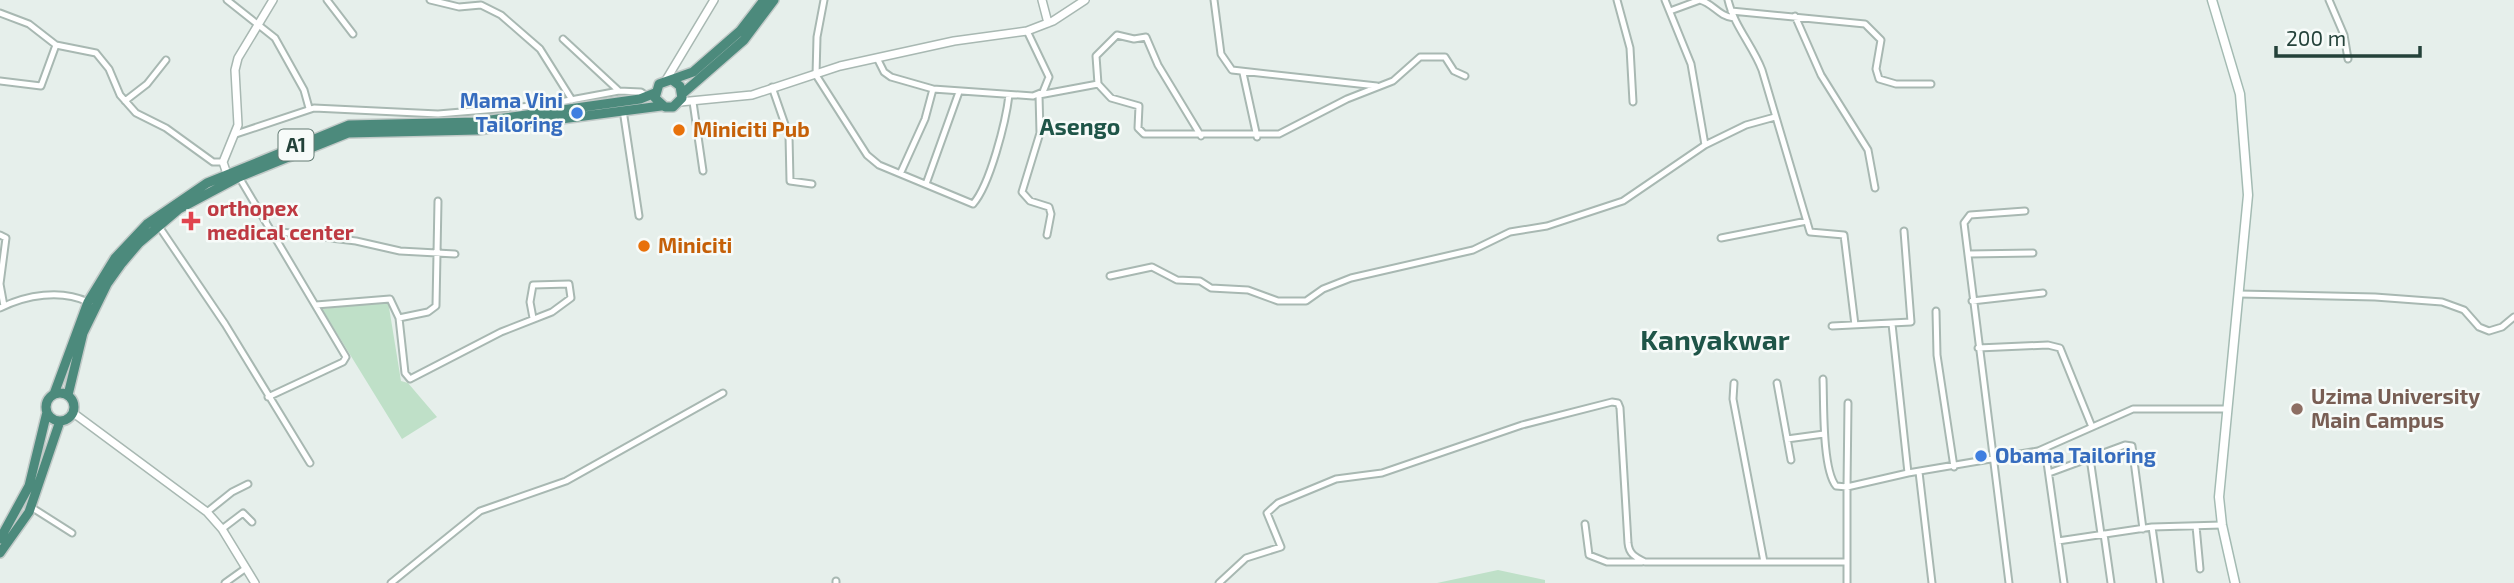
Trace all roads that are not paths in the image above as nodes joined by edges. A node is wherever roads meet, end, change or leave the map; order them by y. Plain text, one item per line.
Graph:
1 (227, 0) edge
2 (273, 0) edge
3 (327, 0) edge
4 (429, 0) edge
5 (715, 0) edge
6 (764, 0) edge
7 (774, 0) edge
8 (824, 0) edge
9 (1042, 0) edge
10 (1085, 0) edge
11 (1214, 0) edge
12 (1617, 0) edge
13 (1665, 0) edge
14 (1728, 0) edge
15 (2212, 0) edge
16 (2329, 0) edge
17 (1670, 11) junction
18 (0, 13) edge
19 (1732, 15) junction
20 (1796, 16) junction
21 (1048, 23) junction
22 (258, 24) junction
23 (1027, 31) junction
24 (353, 34) dead end
25 (563, 39) dead end
26 (55, 45) junction
27 (877, 58) junction
28 (2348, 59) dead end
29 (166, 60) dead end
30 (1243, 73) junction
31 (816, 75) junction
32 (1465, 76) dead end
33 (669, 80) junction
34 (0, 81) edge
35 (1098, 84) junction
36 (1931, 84) dead end
37 (1379, 86) junction
38 (772, 87) junction
39 (933, 89) junction
40 (619, 91) junction
41 (959, 92) junction
42 (1039, 94) junction
43 (651, 95) junction
44 (1009, 95) junction
45 (681, 98) junction
46 (572, 100) junction
47 (125, 101) junction
48 (693, 102) junction
49 (1633, 102) dead end
50 (661, 106) junction
51 (309, 108) junction
52 (623, 110) junction
53 (1774, 117) junction
54 (236, 134) junction
55 (1201, 136) junction
56 (1257, 137) junction
57 (1705, 145) junction
58 (223, 162) junction
59 (703, 171) dead end
60 (901, 172) junction
61 (226, 174) junction
62 (239, 177) junction
63 (812, 184) dead end
64 (926, 184) junction
65 (1875, 188) dead end
66 (438, 201) dead end
67 (2025, 211) dead end
68 (639, 216) dead end
69 (1807, 221) junction
70 (158, 225) junction
71 (273, 231) junction
72 (1904, 231) dead end
73 (0, 235) edge
74 (1047, 235) dead end
75 (1721, 238) dead end
76 (437, 253) junction
77 (2033, 253) dead end
78 (455, 254) dead end
79 (1969, 254) junction
80 (1110, 276) dead end
81 (2043, 293) dead end
82 (2238, 295) junction
83 (1972, 301) junction
84 (88, 302) junction
85 (316, 304) junction
86 (2, 307) edge
87 (1936, 311) dead end
88 (2514, 317) edge
89 (399, 318) junction
90 (533, 318) junction
91 (1892, 324) junction
92 (1855, 325) junction
93 (1832, 326) dead end
94 (1978, 348) junction
95 (1823, 379) dead end
96 (1734, 383) dead end
97 (1777, 383) dead end
98 (723, 393) dead end
99 (54, 394) junction
100 (68, 395) junction
101 (268, 397) junction
102 (1848, 403) dead end
103 (2226, 409) junction
104 (47, 412) junction
105 (72, 412) junction
106 (60, 421) junction
107 (2092, 428) junction
108 (1824, 434) junction
109 (1787, 439) junction
110 (2045, 448) junction
111 (2090, 458) junction
112 (1791, 460) dead end
113 (1995, 460) junction
114 (310, 463) dead end
115 (1954, 467) junction
116 (1919, 472) junction
117 (2049, 472) junction
118 (1908, 473) junction
119 (248, 484) dead end
120 (1847, 487) junction
121 (32, 507) junction
122 (208, 512) junction
123 (252, 522) dead end
124 (1585, 524) dead end
125 (2222, 525) junction
126 (2196, 526) junction
127 (2152, 527) junction
128 (222, 529) junction
129 (2143, 529) junction
130 (72, 533) dead end
131 (2103, 534) junction
132 (0, 538) edge
133 (2058, 541) junction
134 (0, 553) edge
135 (1645, 562) junction
136 (1764, 562) junction
137 (1846, 562) junction
138 (246, 568) junction
139 (2200, 569) dead end
140 (225, 583) edge
141 (255, 583) edge
142 (391, 583) edge
143 (1219, 583) edge
144 (1847, 583) edge
145 (1932, 583) edge
146 (2009, 583) edge
147 (2064, 583) edge
148 (2111, 583) edge
149 (2160, 583) edge
150 (2235, 583) edge

1 - 22 street
2 - 22 street
3 - 24 street
4 - 46 street
5 - 33 street
6 - 33 highway
7 - 45 highway, A1
8 - 31 street
9 - 21 street
10 - 21 street
11 - 30 street
12 - 49 street
13 - 17 street
14 - 19 street
15 - 82 main road
16 - 28 street
17 - 19 street
17 - 57 street
18 - 26 street
19 - 20 street
19 - 53 street
20 - 36 street
20 - 65 street
21 - 23 street
22 - 51 street
22 - 54 street
23 - 27 street
23 - 42 street
25 - 40 street
26 - 34 street
26 - 47 street
27 - 31 street
27 - 39 street
29 - 47 street
30 - 37 street
30 - 56 street
31 - 38 street
31 - 60 street
32 - 37 street
33 - 43 highway
33 - 45 highway
35 - 42 street
35 - 55 street
35 - 55 street
37 - 56 street
38 - 48 street
38 - 63 street
39 - 41 street
39 - 60 street
40 - 43 street
40 - 46 street
41 - 44 street
41 - 64 street
42 - 44 street
42 - 74 street
43 - 50 highway
43 - 61 highway, A1
44 - 64 street
45 - 48 street
45 - 50 highway, A1
46 - 51 street
47 - 58 street
48 - 59 street
50 - 52 highway, A1
51 - 54 street
52 - 62 highway, A1
52 - 68 street
53 - 57 street
53 - 69 street
54 - 58 street
55 - 56 street
57 - 80 street
58 - 61 street
60 - 64 street
61 - 84 highway, A1
62 - 70 highway, A1
62 - 71 street
66 - 76 street
67 - 79 street
69 - 75 street
69 - 92 street
70 - 100 highway, A1
70 - 101 street
71 - 76 street
71 - 85 street
72 - 91 street
73 - 86 street
76 - 78 street
76 - 89 street
77 - 79 street
79 - 83 street
81 - 83 street
82 - 88 street
82 - 103 main road
83 - 94 street
84 - 86 street
84 - 99 highway, A1
85 - 89 street
85 - 101 street
87 - 115 street
89 - 90 street
90 - 90 street
91 - 92 street
91 - 118 street
92 - 93 street
94 - 107 street
94 - 113 street
95 - 108 street
96 - 136 street
97 - 109 street
98 - 142 street
99 - 100 highway
99 - 104 highway, A1
100 - 105 highway, A1
101 - 114 street
102 - 120 street
103 - 107 street
103 - 125 main road
104 - 106 highway
104 - 132 highway, A1
105 - 106 highway
105 - 122 street
106 - 121 highway
107 - 110 street
108 - 109 street
108 - 120 street
109 - 112 street
110 - 113 street
110 - 117 street
111 - 117 street
111 - 129 street
111 - 131 street
113 - 115 street
113 - 146 street
115 - 116 street
116 - 118 street
116 - 145 street
117 - 133 street
118 - 120 street
119 - 122 street
120 - 137 street
121 - 130 street
121 - 134 highway
122 - 128 street
123 - 128 street
124 - 135 street
125 - 126 street
125 - 150 main road
126 - 127 street
126 - 139 street
127 - 129 street
127 - 149 street
128 - 138 street
129 - 131 street
131 - 133 street
131 - 148 street
133 - 147 street
135 - 136 street
135 - 143 street
136 - 137 street
137 - 144 street
138 - 140 street
138 - 141 street

